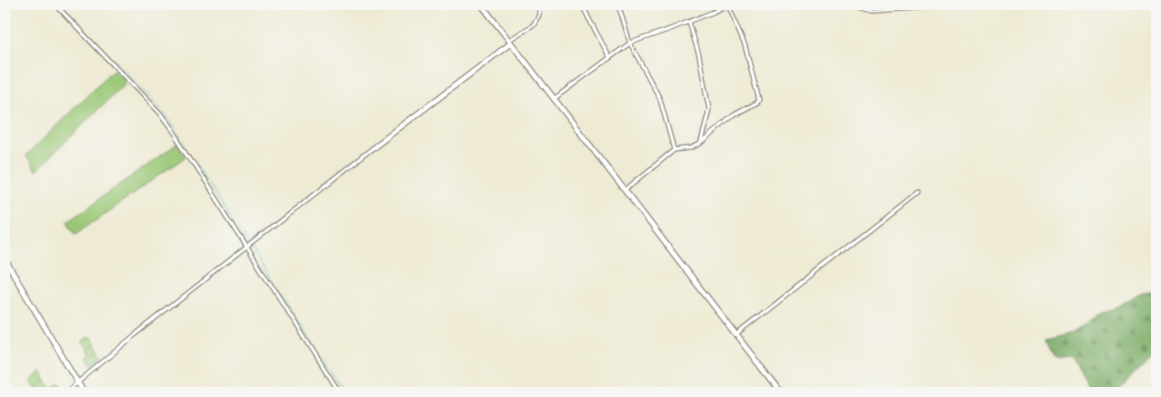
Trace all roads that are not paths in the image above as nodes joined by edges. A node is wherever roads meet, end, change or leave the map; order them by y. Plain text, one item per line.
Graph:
1 (56, 4) edge
2 (482, 4) edge
3 (542, 4) edge
4 (582, 4) edge
5 (618, 4) edge
6 (727, 4) edge
7 (849, 4) edge
8 (972, 4) edge
9 (689, 22) junction
10 (510, 41) junction
11 (630, 43) junction
12 (610, 58) junction
13 (555, 98) junction
14 (701, 143) junction
15 (374, 147) joint
16 (674, 150) junction
17 (624, 190) junction
18 (917, 193) dead end
19 (247, 248) junction
20 (4, 258) edge
21 (736, 335) junction
22 (78, 383) junction
23 (65, 393) edge
24 (84, 393) edge
25 (340, 393) edge
26 (781, 393) edge

1 - 19 street
2 - 10 street
3 - 10 street
4 - 12 street
5 - 11 street
6 - 9 street
6 - 14 street
7 - 8 street
9 - 11 street
9 - 14 street
10 - 13 street
10 - 15 street
11 - 12 street
11 - 16 street
12 - 13 street
13 - 17 street
14 - 16 street
15 - 19 street
16 - 17 street
17 - 21 street
18 - 21 street
19 - 22 street
19 - 25 street
20 - 22 street
21 - 26 street
22 - 23 street
22 - 24 street

